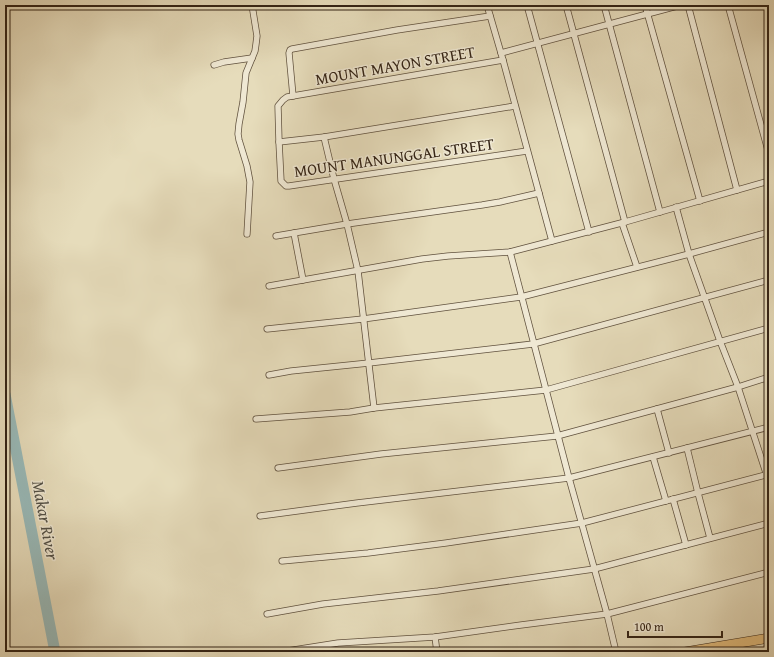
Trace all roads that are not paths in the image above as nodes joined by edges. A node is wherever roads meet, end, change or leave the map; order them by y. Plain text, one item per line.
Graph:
1 (252, 5) edge
2 (487, 5) edge
3 (527, 5) edge
4 (566, 5) edge
5 (604, 5) edge
6 (645, 5) edge
7 (681, 5) edge
8 (688, 5) edge
9 (728, 5) edge
10 (647, 14) junction
11 (490, 16) junction
12 (609, 23) junction
13 (574, 33) junction
14 (537, 43) junction
15 (501, 53) junction
16 (252, 58) junction
17 (503, 60) junction
18 (214, 65) dead end
19 (293, 96) junction
20 (515, 106) junction
21 (324, 137) junction
22 (279, 142) junction
23 (527, 151) junction
24 (769, 154) edge
25 (334, 179) junction
26 (769, 181) edge
27 (737, 190) junction
28 (539, 193) junction
29 (700, 201) junction
30 (676, 208) junction
31 (660, 212) junction
32 (624, 223) junction
33 (346, 224) junction
34 (588, 232) junction
35 (769, 232) edge
36 (294, 233) junction
37 (247, 234) dead end
38 (276, 236) dead end
39 (552, 241) junction
40 (510, 252) junction
41 (689, 254) junction
42 (637, 267) junction
43 (358, 271) junction
44 (302, 280) junction
45 (769, 280) edge
46 (269, 286) dead end
47 (521, 297) junction
48 (705, 298) junction
49 (363, 319) junction
50 (769, 328) edge
51 (267, 330) dead end
52 (720, 341) junction
53 (533, 344) junction
54 (368, 364) junction
55 (269, 375) dead end
56 (769, 377) edge
57 (738, 387) junction
58 (546, 390) junction
59 (374, 408) junction
60 (657, 409) junction
61 (256, 419) dead end
62 (769, 427) edge
63 (753, 431) junction
64 (558, 436) junction
65 (688, 448) junction
66 (669, 453) junction
67 (653, 457) junction
68 (278, 468) dead end
69 (768, 474) edge
70 (569, 478) junction
71 (769, 482) edge
72 (698, 493) junction
73 (673, 499) junction
74 (666, 501) junction
75 (260, 516) dead end
76 (582, 523) junction
77 (769, 523) edge
78 (710, 538) junction
79 (686, 545) junction
80 (282, 561) dead end
81 (594, 569) junction
82 (769, 572) edge
83 (267, 614) dead end
84 (607, 614) junction
85 (435, 637) junction
86 (769, 638) edge
87 (287, 651) edge
88 (436, 652) edge
89 (616, 652) edge
90 (685, 652) edge

1 - 16 street
2 - 11 street
3 - 14 street
4 - 13 street
5 - 12 street
6 - 10 street
7 - 10 street
8 - 27 street
9 - 24 street
10 - 12 street
10 - 29 street
11 - 15 street
11 - 19 street
12 - 13 street
12 - 31 street
13 - 14 street
13 - 32 street
14 - 15 street
14 - 34 street
15 - 17 street
16 - 18 street
16 - 37 street
17 - 19 street, MOUNT MAYON STREET
17 - 20 street
19 - 22 street
20 - 21 street
20 - 23 street
21 - 22 street
21 - 25 street
22 - 25 street, MOUNT MANUNGGAL STREET
23 - 25 street, MOUNT MANUNGGAL STREET
23 - 28 street
25 - 33 street
26 - 27 street
27 - 29 street
28 - 33 street
28 - 39 street
29 - 30 street
30 - 31 street
30 - 41 street
31 - 32 street
32 - 34 street
32 - 42 street
33 - 36 street
33 - 43 street
34 - 39 street
35 - 41 street
36 - 38 street
36 - 44 street
39 - 40 street
40 - 43 street
40 - 47 street
41 - 42 street
41 - 48 street
42 - 47 street
43 - 44 street
43 - 49 street
44 - 46 street
45 - 48 street
47 - 49 street
47 - 53 street
48 - 52 street
48 - 53 street
49 - 51 street
49 - 54 street
50 - 52 street
52 - 57 street
52 - 58 street
53 - 54 street
53 - 58 street
54 - 55 street
54 - 59 street
56 - 57 street
57 - 60 street
57 - 63 street
58 - 59 street
58 - 64 street
59 - 61 street
60 - 64 street
60 - 66 street
62 - 63 street
63 - 65 street
63 - 69 street
64 - 68 street
64 - 70 street
65 - 66 street
65 - 72 street
66 - 67 street
67 - 70 street
67 - 74 street
69 - 71 street
69 - 72 street
70 - 75 street
70 - 76 street
72 - 73 street
72 - 78 street
73 - 74 street
73 - 79 street
74 - 76 street
76 - 80 street
76 - 81 street
77 - 78 street
78 - 79 street
79 - 81 street
81 - 83 street
81 - 84 street
82 - 84 street
84 - 85 street
84 - 89 street
85 - 87 street
85 - 88 street
86 - 90 main road

